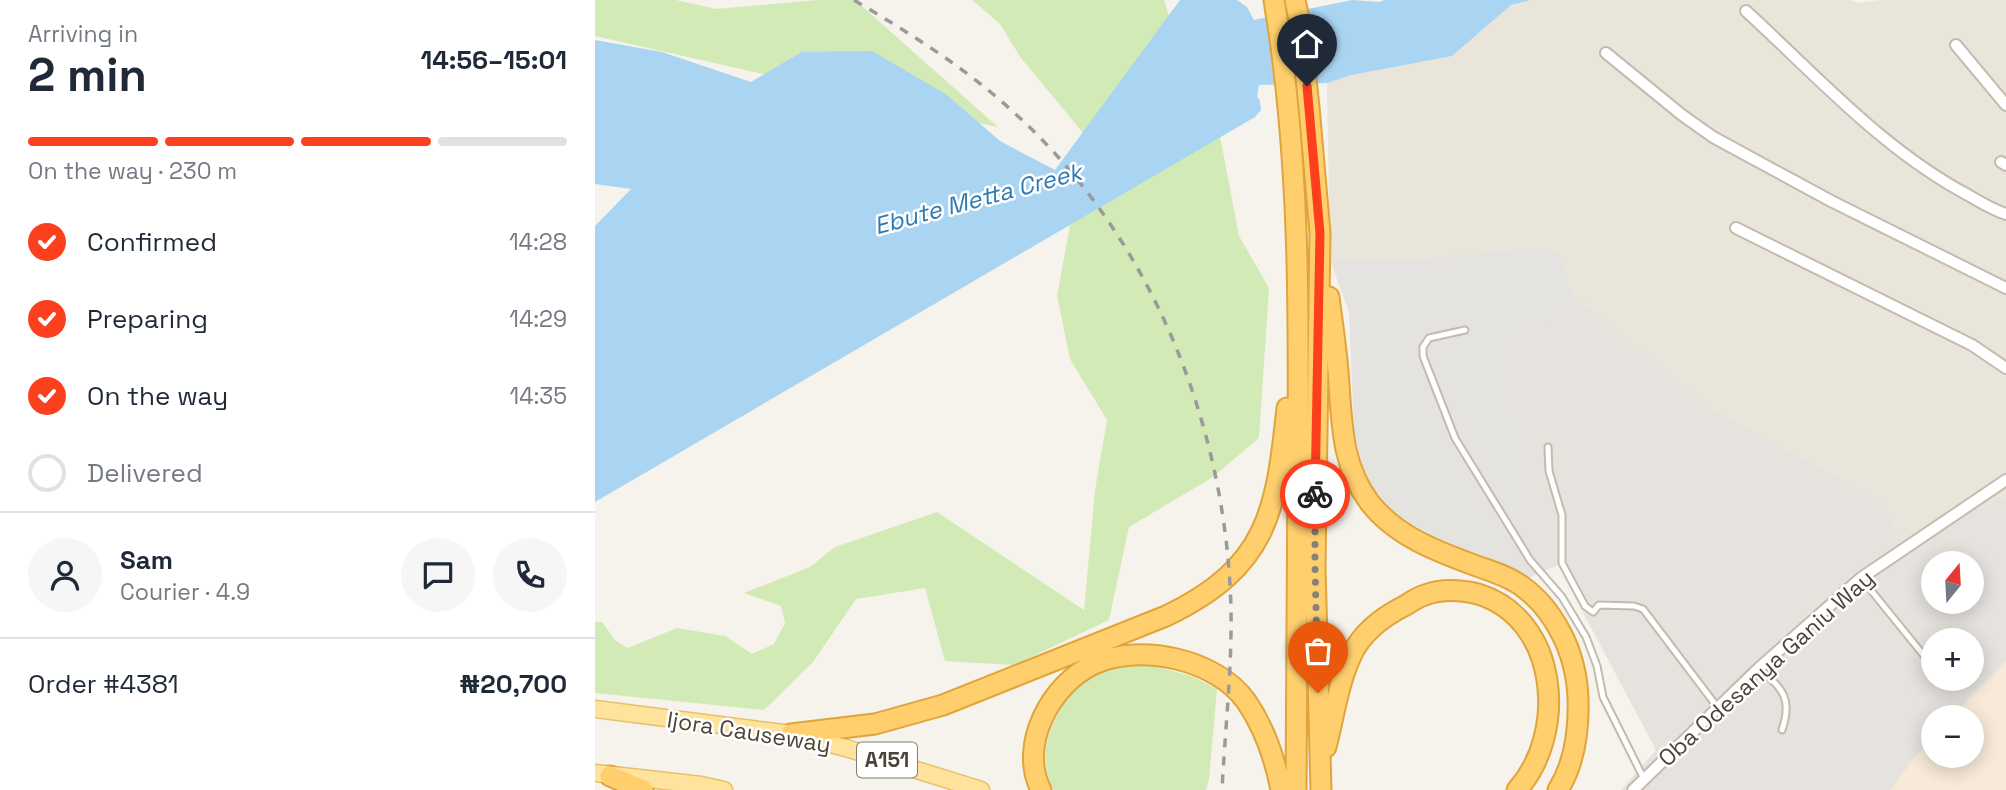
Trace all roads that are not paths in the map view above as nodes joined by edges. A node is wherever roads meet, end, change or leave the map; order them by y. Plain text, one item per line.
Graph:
1 (1274, 0) edge
2 (1295, 0) edge
3 (1747, 11) dead end
4 (1956, 45) dead end
5 (1606, 54) dead end
6 (2006, 104) edge
7 (2006, 214) edge
8 (1735, 228) dead end
9 (1320, 233) junction
10 (2006, 288) edge
11 (1299, 299) junction
12 (1465, 330) dead end
13 (2006, 368) edge
14 (1548, 447) dead end
15 (2006, 480) edge
16 (1861, 578) junction
17 (1921, 653) edge
18 (1759, 668) junction
19 (1719, 708) junction
20 (595, 709) edge
21 (1782, 730) dead end
22 (791, 734) junction
23 (1321, 769) junction
24 (603, 775) edge
25 (1644, 779) junction
26 (643, 790) edge
27 (725, 790) edge
28 (981, 790) edge
29 (1041, 790) edge
30 (1282, 790) edge
31 (1296, 790) edge
32 (1321, 790) edge
33 (1517, 790) edge
34 (1557, 790) edge
35 (1633, 790) edge

1 - 11 highway
2 - 9 highway
3 - 7 street
4 - 6 street
5 - 10 street
8 - 13 street
9 - 23 highway
9 - 34 highway
11 - 22 highway
11 - 31 highway
12 - 25 lane
14 - 19 lane
15 - 16 street, Oba Odesanya Ganiu Way
16 - 17 lane
16 - 18 street, Oba Odesanya Ganiu Way
18 - 19 street, Oba Odesanya Ganiu Way
18 - 21 lane
19 - 25 street, Oba Odesanya Ganiu Way
20 - 22 main road, Ijora Causeway / A151
22 - 28 main road, Ijora Causeway / A151
23 - 32 highway
23 - 33 highway
24 - 26 highway
24 - 27 main road
25 - 35 street, Oba Odesanya Ganiu Way
29 - 30 highway

